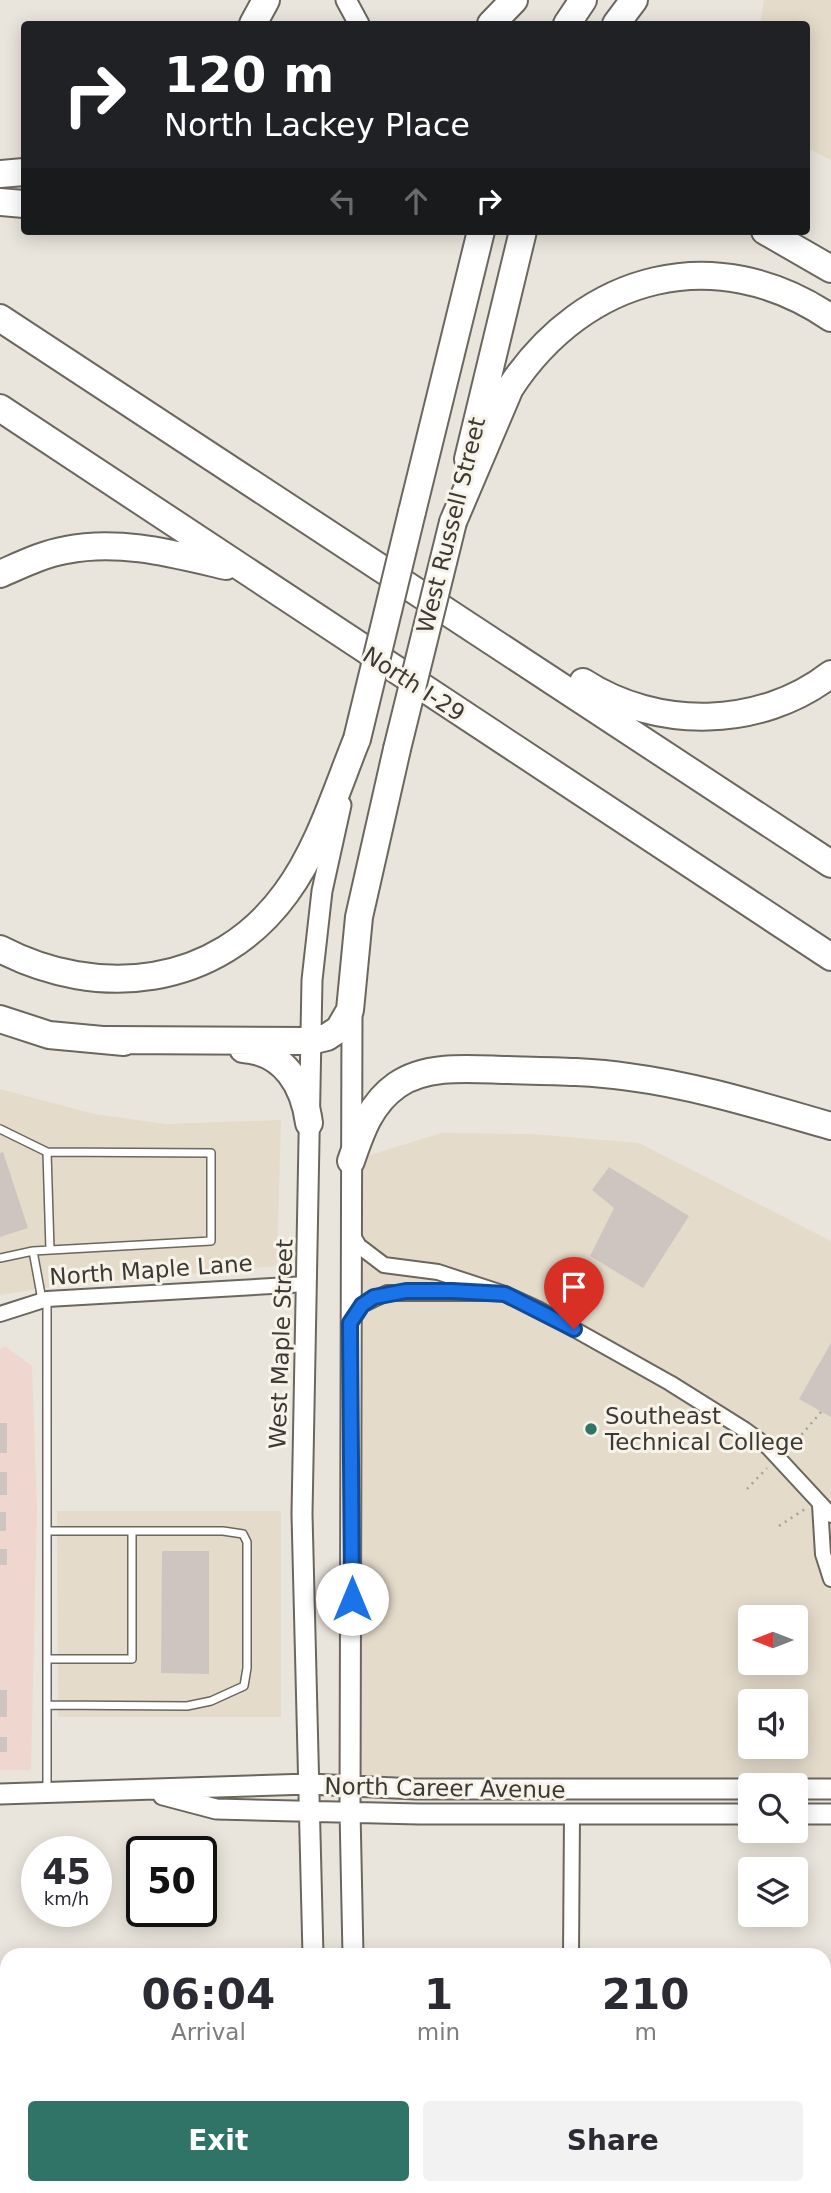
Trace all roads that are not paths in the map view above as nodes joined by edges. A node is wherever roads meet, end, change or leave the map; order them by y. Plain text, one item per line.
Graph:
1 (266, 0) edge
2 (346, 0) edge
3 (514, 0) edge
4 (583, 0) edge
5 (634, 0) edge
6 (255, 21) edge
7 (357, 21) edge
8 (494, 21) edge
9 (570, 21) edge
10 (619, 21) edge
11 (21, 172) edge
12 (0, 174) edge
13 (0, 202) edge
14 (21, 204) edge
15 (480, 235) edge
16 (522, 235) edge
17 (772, 235) edge
18 (831, 269) edge
19 (831, 317) edge
20 (0, 318) edge
21 (0, 408) edge
22 (453, 522) junction
23 (240, 569) junction
24 (0, 574) edge
25 (465, 625) junction
26 (831, 674) edge
27 (357, 739) junction
28 (831, 864) edge
29 (0, 949) edge
30 (831, 957) edge
31 (353, 985) junction
32 (0, 1019) edge
33 (107, 1040) junction
34 (310, 1041) junction
35 (309, 1124) junction
36 (831, 1126) edge
37 (0, 1129) edge
38 (47, 1152) junction
39 (352, 1161) junction
40 (350, 1232) junction
41 (50, 1250) junction
42 (33, 1251) junction
43 (0, 1258) edge
44 (307, 1284) junction
45 (505, 1294) junction
46 (44, 1300) junction
47 (0, 1314) edge
48 (350, 1323) junction
49 (819, 1509) edge
50 (47, 1531) junction
51 (132, 1531) junction
52 (831, 1579) edge
53 (47, 1659) junction
54 (47, 1705) junction
55 (309, 1784) junction
56 (351, 1785) junction
57 (808, 1789) edge
58 (831, 1789) edge
59 (142, 1790) junction
60 (738, 1790) edge
61 (0, 1794) edge
62 (47, 1794) junction
63 (310, 1811) junction
64 (350, 1811) junction
65 (572, 1814) junction
66 (738, 1814) edge
67 (808, 1814) edge
68 (831, 1814) edge
69 (313, 1948) edge
70 (353, 1948) edge
71 (571, 1948) edge

1 - 6 highway
2 - 7 main road
3 - 8 highway
4 - 9 highway
5 - 10 highway
11 - 12 highway
13 - 14 highway
15 - 27 highway, West Russell Street, bridge
16 - 22 highway, West Russell Street
17 - 18 highway
19 - 22 highway
20 - 25 highway
21 - 23 highway, North I-29
22 - 31 highway, West Russell Street, bridge
23 - 24 highway
23 - 30 highway, North I-29
25 - 26 highway
25 - 28 highway
27 - 29 highway, West Russell Street
27 - 34 main road, West Maple Street
31 - 34 highway, West Russell Street
31 - 39 main road
32 - 33 highway
33 - 34 highway
33 - 35 highway
34 - 35 main road, West Maple Street
35 - 44 main road, West Maple Street
36 - 39 highway
37 - 38 lane
38 - 41 lane
38 - 41 lane
39 - 40 main road
40 - 45 street
40 - 48 main road
41 - 42 lane
42 - 43 lane
42 - 46 lane
44 - 46 street, North Maple Lane
44 - 55 main road, West Maple Street
45 - 48 street
45 - 49 street
46 - 47 street, North Maple Lane
46 - 50 lane
48 - 56 main road
49 - 52 street
50 - 51 lane
50 - 53 lane
51 - 53 lane
51 - 54 lane
53 - 54 lane
54 - 62 lane
55 - 56 main road, North Career Avenue
55 - 59 main road, North Career Avenue
55 - 63 main road, West Maple Street
56 - 60 main road, North Career Avenue
56 - 64 main road
57 - 58 main road
59 - 62 main road, North Career Avenue
59 - 63 main road, North Career Avenue
61 - 62 main road, North Career Avenue
63 - 64 main road, North Career Avenue
63 - 69 main road, West Maple Street
64 - 65 main road, North Career Avenue
64 - 70 main road
65 - 66 main road, North Career Avenue
65 - 71 street
67 - 68 main road

